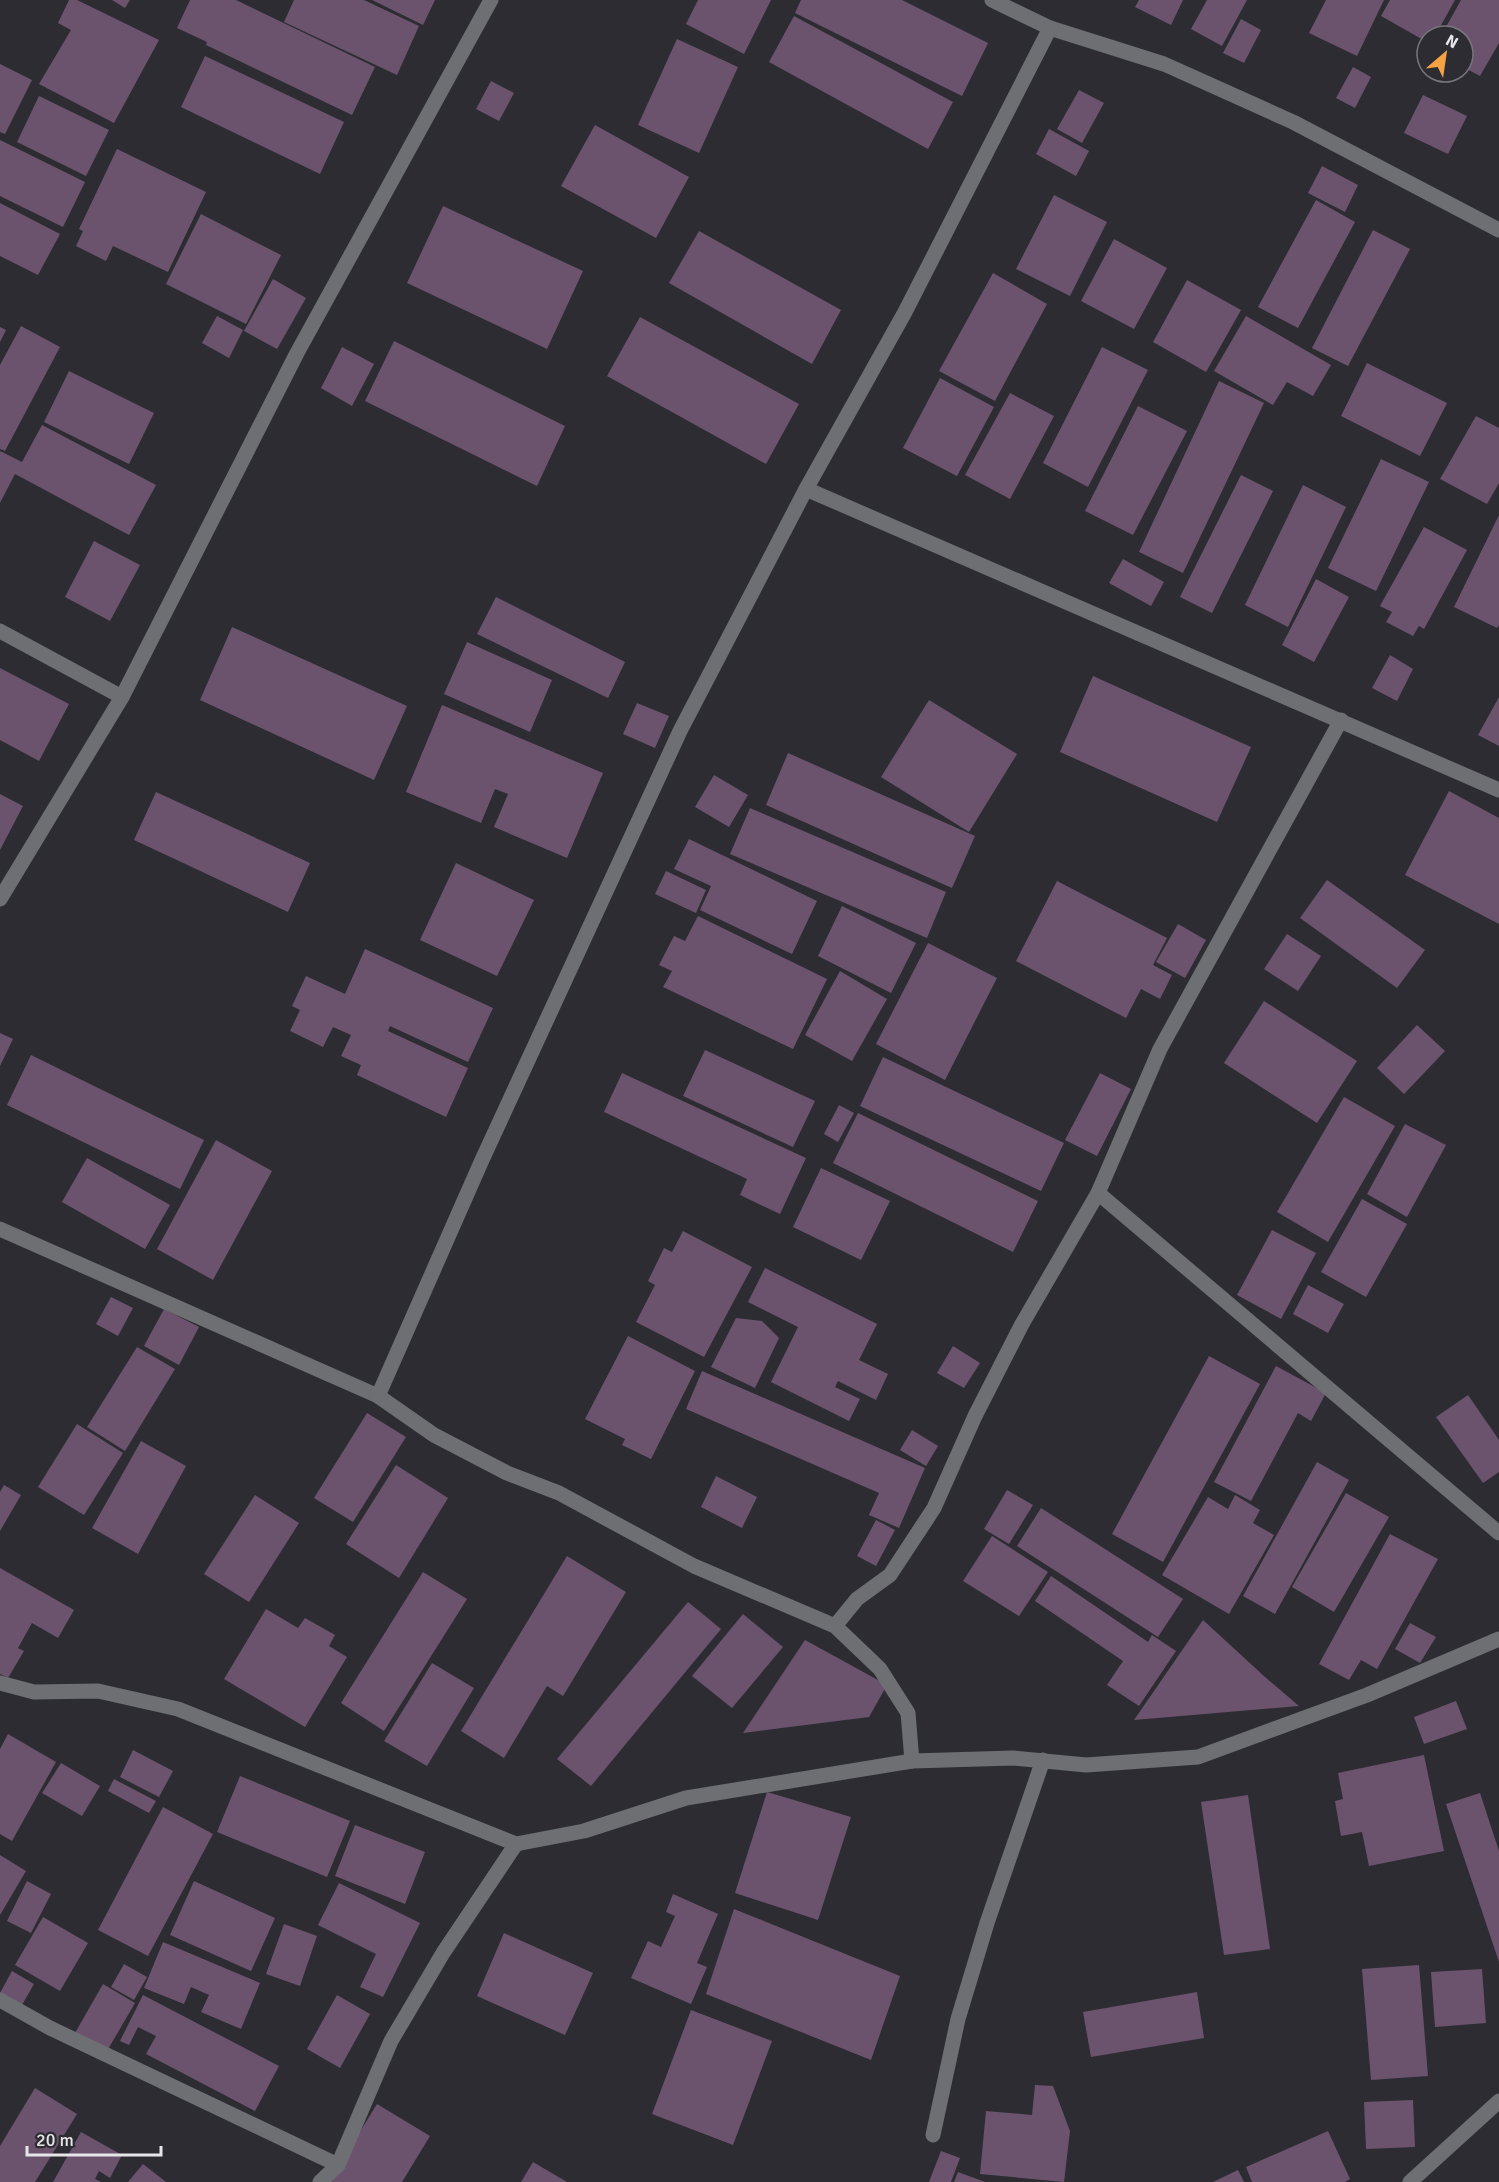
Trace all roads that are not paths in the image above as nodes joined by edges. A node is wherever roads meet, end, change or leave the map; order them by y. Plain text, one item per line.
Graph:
1 (491, 0) edge
2 (992, 0) edge
3 (1050, 28) junction
4 (1499, 230) edge
5 (806, 489) junction
6 (0, 631) edge
7 (122, 697) junction
8 (1341, 720) junction
9 (1499, 790) edge
10 (0, 899) edge
11 (1098, 1193) junction
12 (0, 1229) edge
13 (378, 1396) junction
14 (1499, 1533) edge
15 (835, 1626) junction
16 (1499, 1639) edge
17 (0, 1683) edge
18 (1043, 1760) junction
19 (912, 1761) junction
20 (516, 1844) junction
21 (0, 2000) edge
22 (1499, 2101) edge
23 (933, 2135) dead end
24 (338, 2165) junction
25 (320, 2182) edge
26 (1410, 2182) edge

1 - 7 street
2 - 3 street
3 - 4 street
3 - 5 street
5 - 8 street
5 - 13 street
6 - 7 street
7 - 10 street
8 - 9 street
8 - 11 street
11 - 14 street
11 - 15 street
12 - 13 street
13 - 15 street
15 - 19 street
16 - 18 street
17 - 20 street
18 - 19 street
18 - 23 street
19 - 20 street
20 - 24 street
21 - 24 street
22 - 26 street
24 - 25 street

